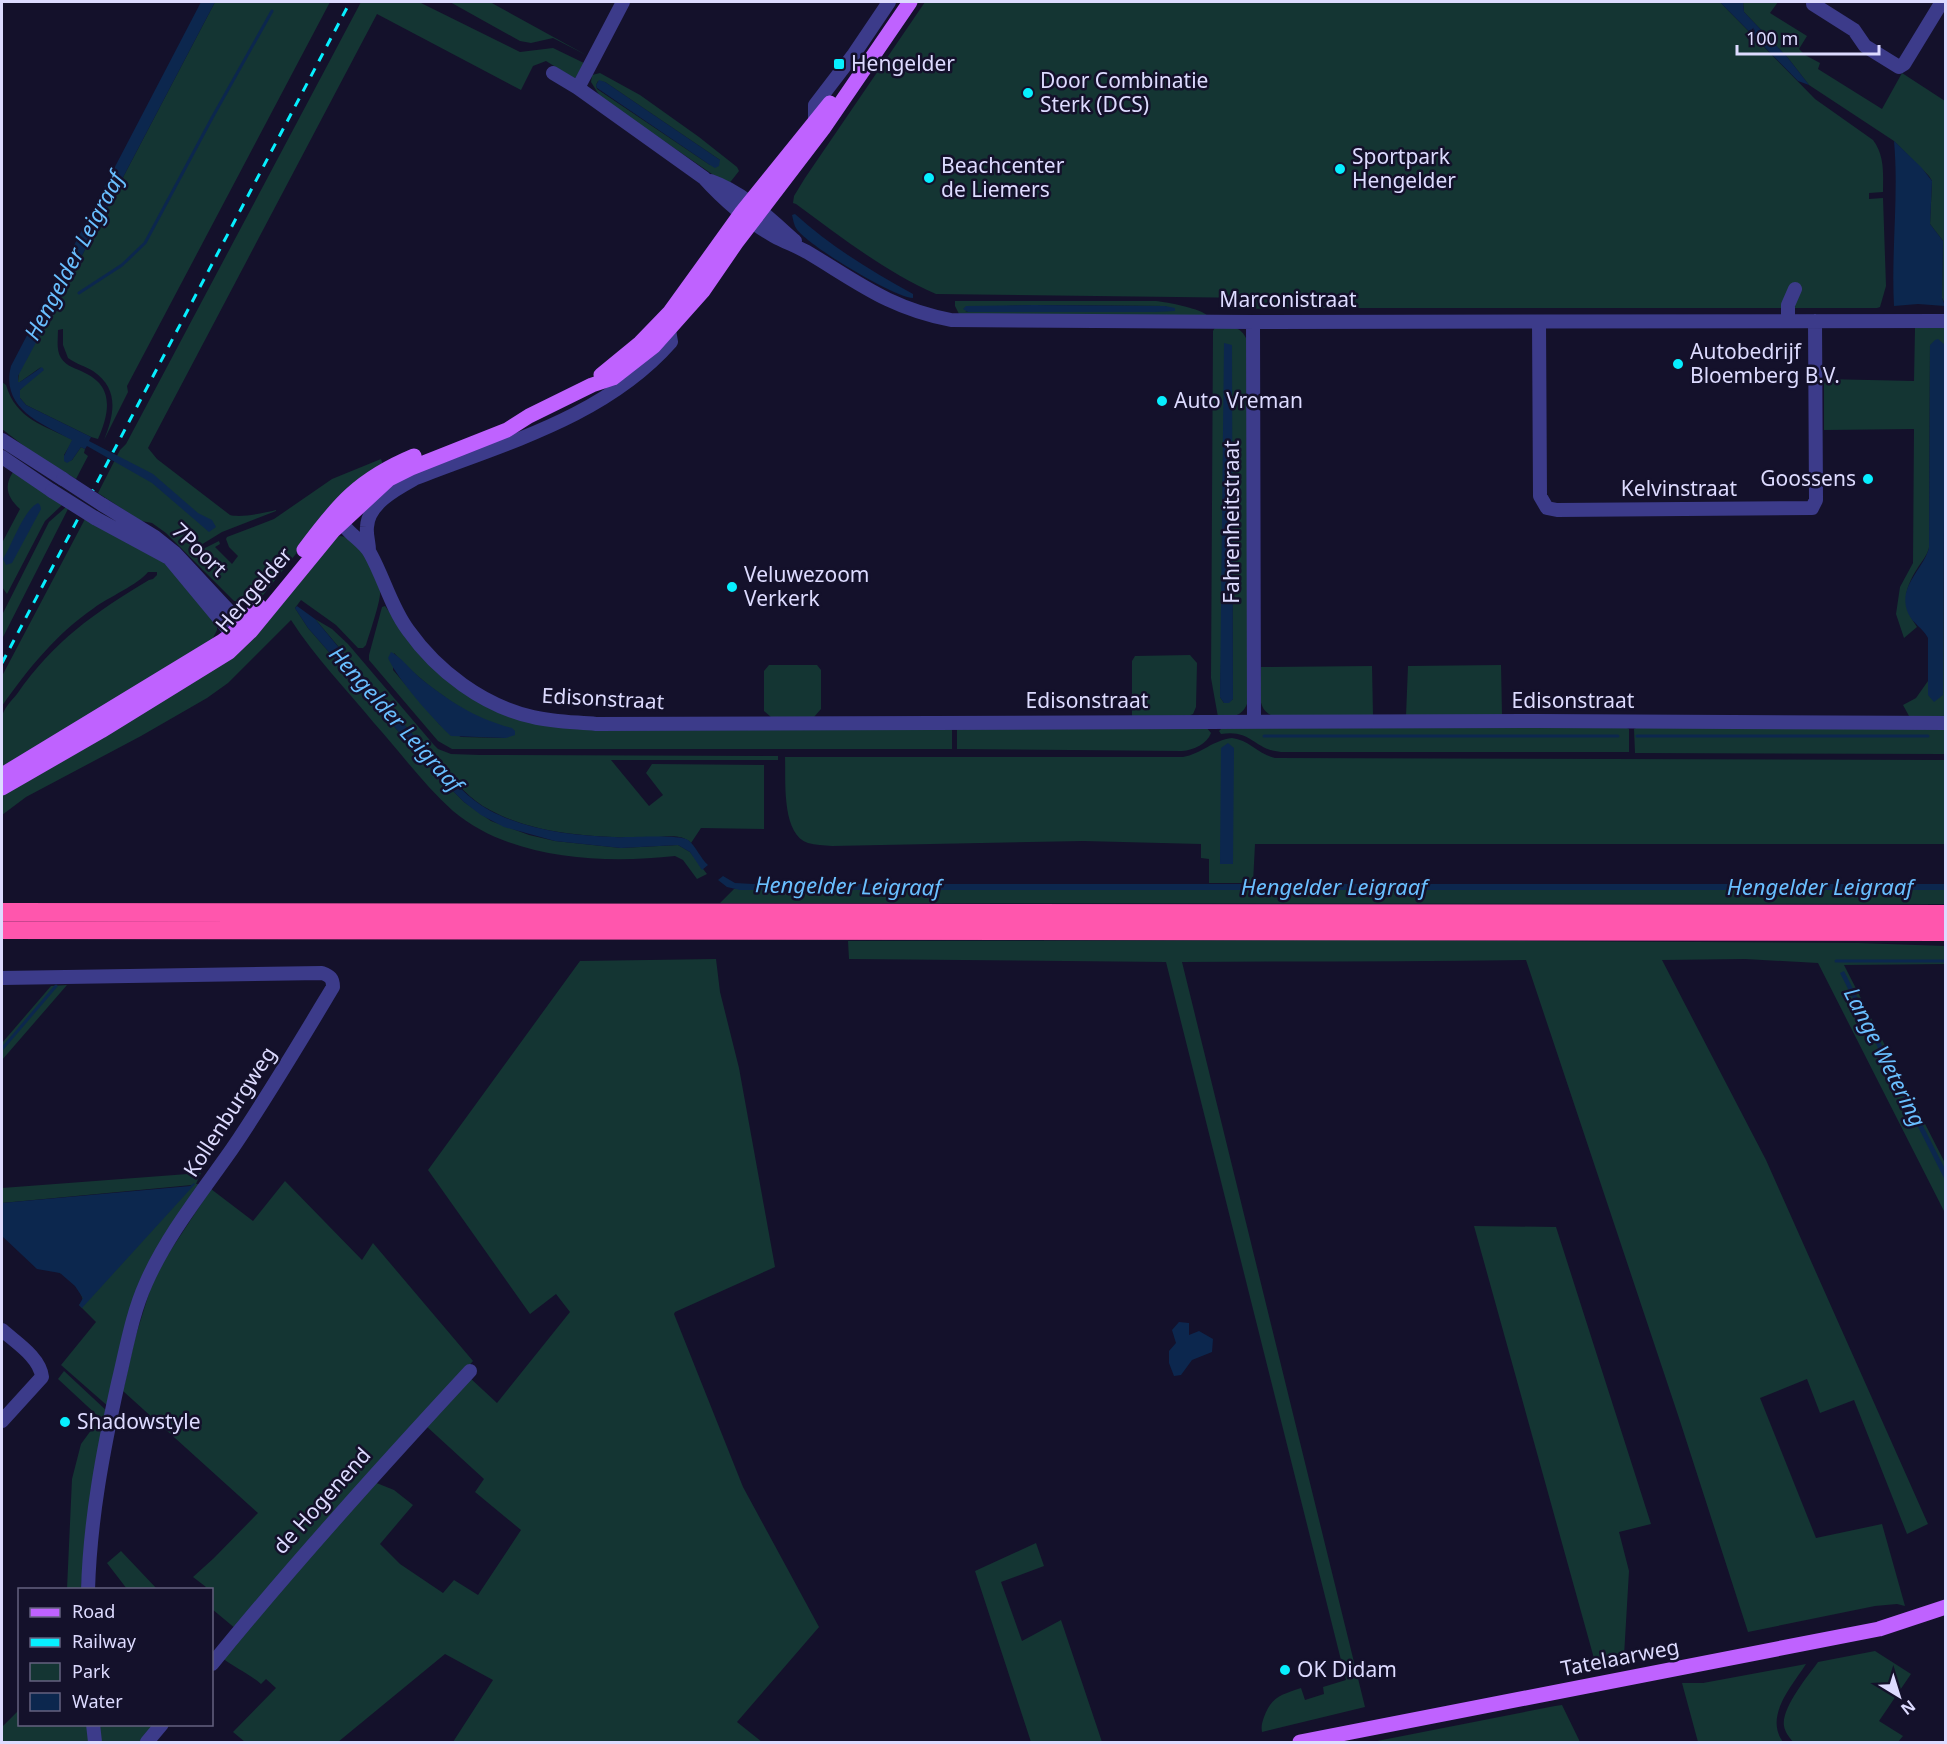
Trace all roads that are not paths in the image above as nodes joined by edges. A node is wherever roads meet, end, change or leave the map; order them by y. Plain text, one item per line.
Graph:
1 (623, 2) edge
2 (890, 2) edge
3 (904, 2) edge
4 (910, 2) edge
5 (1815, 2) edge
6 (1939, 3) edge
7 (553, 73) dead end
8 (578, 88) junction
9 (815, 122) junction
10 (751, 212) junction
11 (1796, 289) dead end
12 (1788, 321) junction
13 (1815, 321) junction
14 (1946, 321) edge
15 (1253, 322) junction
16 (1539, 322) junction
17 (669, 330) junction
18 (592, 385) junction
19 (529, 416) junction
20 (2, 440) edge
21 (2, 457) edge
22 (340, 503) junction
23 (369, 518) junction
24 (344, 526) junction
25 (369, 551) junction
26 (239, 632) junction
27 (1254, 723) junction
28 (1946, 723) edge
29 (2, 775) edge
30 (2, 788) edge
31 (2, 912) edge
32 (1946, 914) edge
33 (2, 930) edge
34 (1946, 932) edge
35 (2, 978) edge
36 (2, 1330) edge
37 (470, 1371) dead end
38 (2, 1421) edge
39 (88, 1588) edge
40 (1946, 1607) edge
41 (213, 1663) edge
42 (93, 1726) edge
43 (161, 1726) edge
44 (95, 1743) edge
45 (147, 1743) edge
46 (1300, 1743) edge

1 - 8 street
2 - 9 street, Hengelder
3 - 9 main road, Hengelder
4 - 10 main road, Hengelder
5 - 6 street
7 - 8 street, Marconistraat
8 - 10 street, Marconistraat
9 - 10 main road, Hengelder
10 - 15 street, Marconistraat
10 - 17 main road, Hengelder
10 - 18 main road, Hengelder
11 - 12 street
12 - 13 street, Marconistraat
12 - 16 street, Marconistraat
13 - 14 street, Marconistraat
13 - 16 street, Kelvinstraat
15 - 16 street, Marconistraat
15 - 27 street, Fahrenheitstraat
17 - 18 main road, Hengelder
17 - 23 street, Hengelder
18 - 19 main road, Hengelder
19 - 22 main road, Hengelder
19 - 24 main road, Hengelder
20 - 26 street, 7Poort, bridge
21 - 26 street, 7Poort, bridge
22 - 24 street
22 - 26 main road, Hengelder
23 - 24 street, Hengelder
23 - 25 street
24 - 25 street, Edisonstraat
24 - 26 main road, Hengelder
25 - 27 street, Edisonstraat
26 - 29 main road, Hengelder
26 - 30 main road, Hengelder
27 - 28 street, Edisonstraat
31 - 32 highway
33 - 34 highway
35 - 39 street, Kollenburgweg
36 - 38 street
37 - 41 street, de Hogenend
40 - 46 main road, Tatelaarweg
42 - 44 street
43 - 45 street

